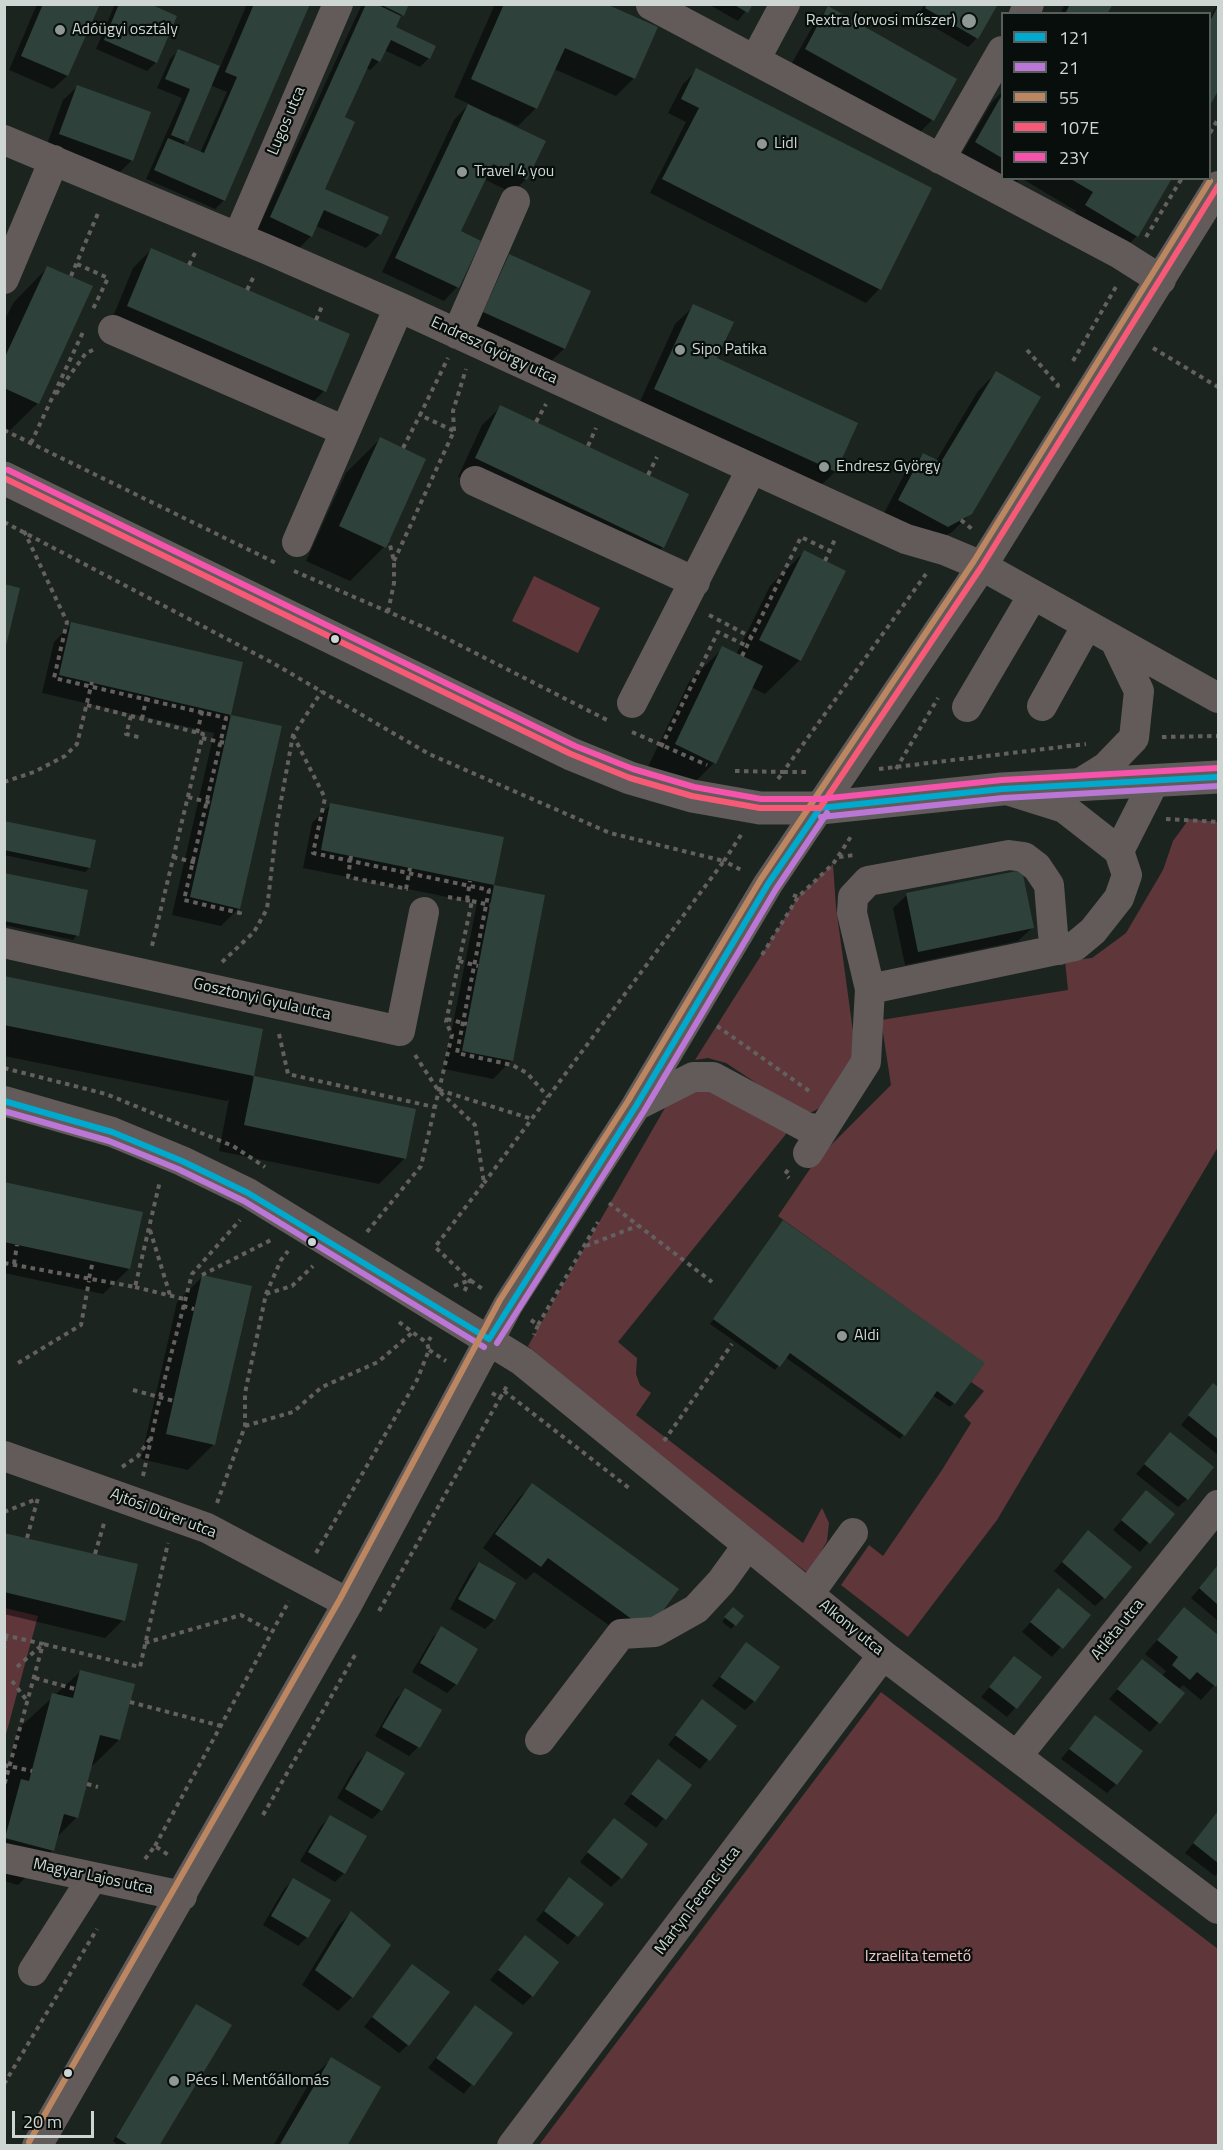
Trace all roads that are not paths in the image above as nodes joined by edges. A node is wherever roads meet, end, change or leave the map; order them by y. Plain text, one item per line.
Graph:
1 (338, 4) edge
2 (785, 4) edge
3 (651, 5) edge
4 (1001, 53) edge
5 (754, 60) junction
6 (4, 140) edge
7 (940, 159) junction
8 (54, 160) junction
9 (1218, 186) edge
10 (515, 201) dead end
11 (238, 237) junction
12 (4, 279) edge
13 (1161, 280) junction
14 (399, 307) junction
15 (118, 332) road end
16 (453, 346) junction
17 (345, 431) junction
18 (751, 470) junction
19 (4, 478) edge
20 (475, 481) dead end
21 (297, 542) dead end
22 (982, 566) junction
23 (689, 592) junction
24 (1033, 595) junction
25 (1087, 626) junction
26 (1116, 643) junction
27 (1218, 698) edge
28 (1042, 706) dead end
29 (967, 707) dead end
30 (627, 720) road end
31 (1218, 777) edge
32 (1155, 780) junction
33 (1077, 785) junction
34 (1002, 789) junction
35 (820, 808) junction
36 (1119, 851) junction
37 (415, 901) road end
38 (4, 943) edge
39 (1059, 950) junction
40 (870, 989) junction
41 (4, 1101) edge
42 (636, 1106) junction
43 (489, 1339) junction
44 (4, 1456) edge
45 (1218, 1505) edge
46 (853, 1533) dead end
47 (747, 1546) junction
48 (809, 1594) junction
49 (348, 1603) junction
50 (883, 1655) junction
51 (540, 1740) dead end
52 (1017, 1756) junction
53 (4, 1858) edge
54 (93, 1877) junction
55 (182, 1896) junction
56 (1218, 1909) edge
57 (33, 1971) dead end
58 (37, 2145) edge
59 (512, 2145) edge

1 - 11 street, Lugos utca
2 - 5 street
3 - 5 street
4 - 7 street
5 - 7 street
6 - 8 street, Endresz György utca
7 - 13 street
8 - 11 street, Endresz György utca
8 - 12 street
9 - 13 street
10 - 16 street
11 - 14 street, Endresz György utca
13 - 22 street
14 - 16 street, Endresz György utca
14 - 17 street
15 - 17 street
16 - 18 street, Endresz György utca
17 - 21 street
18 - 22 street, Endresz György utca
18 - 23 street
19 - 35 main road
20 - 23 street
22 - 24 street, Endresz György utca
22 - 35 street
23 - 30 street
24 - 25 street, Endresz György utca
24 - 29 street
25 - 26 street, Endresz György utca
25 - 28 street
26 - 27 street, Endresz György utca
26 - 33 street
31 - 32 main road
32 - 33 main road
32 - 36 street
33 - 34 main road
34 - 35 main road
34 - 36 street
35 - 42 street
36 - 39 street
37 - 38 street, Gosztonyi Gyula utca
39 - 40 street
39 - 40 street
40 - 42 street
41 - 43 street, Alkony utca
42 - 43 street
43 - 47 street, Alkony utca
43 - 49 street
44 - 49 street, Ajtósi Dürer utca
45 - 52 street, Atléta utca
46 - 48 street
47 - 48 street, Alkony utca
47 - 51 street
48 - 50 street, Alkony utca
49 - 55 street
50 - 52 street, Alkony utca
50 - 59 street, Martyn Ferenc utca
52 - 56 street, Alkony utca
53 - 54 street, Magyar Lajos utca
54 - 55 street, Magyar Lajos utca
54 - 57 street
55 - 58 street

